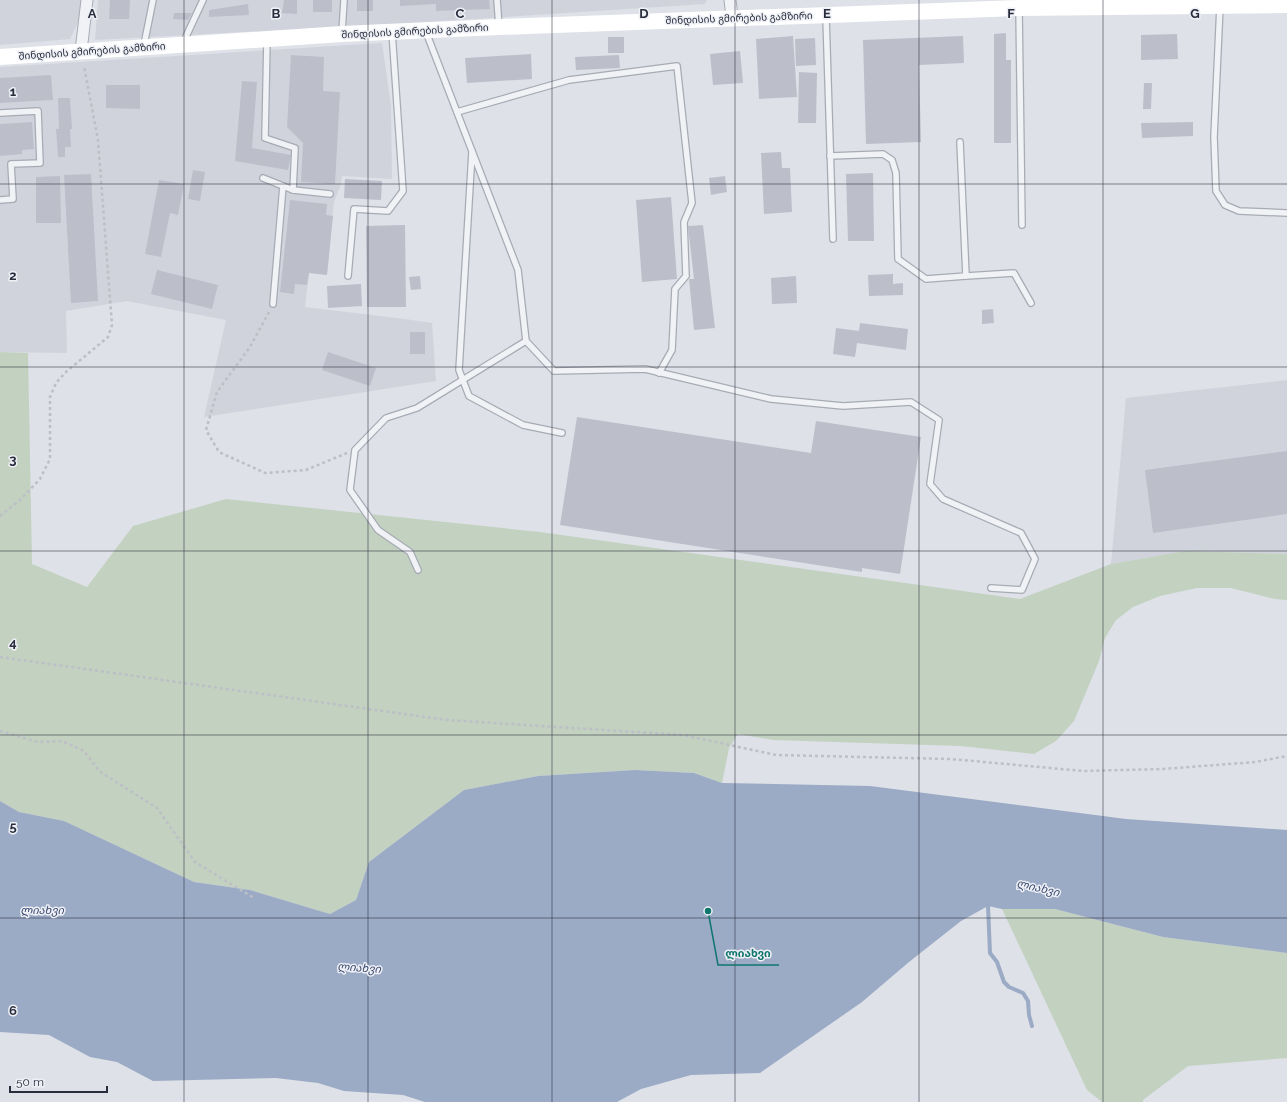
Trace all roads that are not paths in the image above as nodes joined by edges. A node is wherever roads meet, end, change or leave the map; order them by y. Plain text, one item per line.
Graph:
1 (86, 0) edge
2 (153, 0) edge
3 (204, 0) edge
4 (344, 0) edge
5 (497, 0) edge
6 (730, 0) edge
7 (1127, 4) edge
8 (1287, 5) edge
9 (1220, 6) junction
10 (1019, 8) junction
11 (826, 15) junction
12 (732, 18) junction
13 (499, 27) junction
14 (425, 30) junction
15 (392, 32) junction
16 (342, 34) junction
17 (267, 40) junction
18 (182, 45) junction
19 (144, 48) junction
20 (81, 51) junction
21 (0, 57) edge
22 (457, 112) junction
23 (0, 113) edge
24 (960, 142) dead end
25 (472, 149) junction
26 (830, 156) junction
27 (263, 178) dead end
28 (283, 186) junction
29 (293, 190) junction
30 (330, 194) dead end
31 (0, 200) edge
32 (1287, 213) edge
33 (1022, 225) dead end
34 (832, 239) dead end
35 (348, 276) dead end
36 (966, 276) junction
37 (273, 304) road end
38 (1031, 304) dead end
39 (526, 341) junction
40 (659, 373) junction
41 (463, 381) junction
42 (562, 433) dead end
43 (418, 570) dead end
44 (991, 588) dead end

1 - 20 street
2 - 19 lane
3 - 18 lane
4 - 16 lane
5 - 13 lane
6 - 12 street
7 - 9 main road, შინდისის გმირების გამზირი
7 - 10 main road, შინდისის გმირების გამზირი
8 - 9 main road, შინდისის გმირების გამზირი
9 - 32 lane
10 - 11 main road, შინდისის გმირების გამზირი
10 - 33 lane
11 - 12 main road, შინდისის გმირების გამზირი
11 - 26 lane
12 - 13 main road, შინდისის გმირების გამზირი
13 - 14 main road, შინდისის გმირების გამზირი
14 - 15 main road, შინდისის გმირების გამზირი
14 - 22 lane
15 - 16 main road, შინდისის გმირების გამზირი
15 - 35 lane
16 - 17 main road, შინდისის გმირების გამზირი
17 - 18 main road, შინდისის გმირების გამზირი
17 - 29 lane
18 - 19 main road, შინდისის გმირების გამზირი
19 - 20 main road, შინდისის გმირების გამზირი
20 - 21 main road, შინდისის გმირების გამზირი
22 - 25 lane
22 - 40 lane
23 - 31 lane
24 - 36 lane
25 - 39 lane
25 - 41 lane
26 - 34 lane
26 - 36 lane
27 - 28 lane
28 - 29 lane
28 - 37 lane
29 - 30 lane
36 - 38 lane
39 - 40 lane
39 - 41 lane
40 - 44 lane
41 - 42 lane
41 - 43 lane

